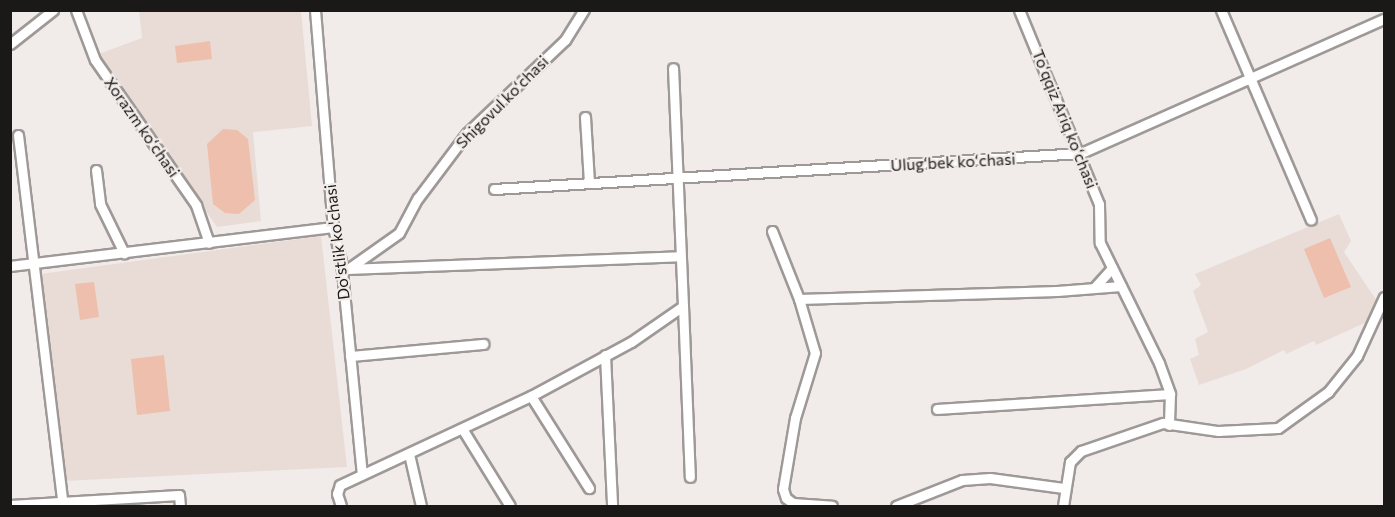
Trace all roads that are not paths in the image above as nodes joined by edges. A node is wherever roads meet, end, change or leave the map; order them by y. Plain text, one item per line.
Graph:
1 (53, 10) edge
2 (76, 10) edge
3 (315, 10) edge
4 (584, 10) edge
5 (1019, 10) edge
6 (1221, 10) edge
7 (1384, 19) edge
8 (11, 41) edge
9 (673, 68) dead end
10 (1250, 79) junction
11 (585, 117) dead end
12 (18, 135) dead end
13 (1081, 153) junction
14 (96, 170) dead end
15 (678, 176) junction
16 (589, 182) junction
17 (495, 189) dead end
18 (1311, 220) dead end
19 (333, 226) junction
20 (772, 231) dead end
21 (209, 243) junction
22 (124, 254) junction
23 (680, 256) junction
24 (32, 263) junction
25 (10, 266) edge
26 (1112, 268) junction
27 (345, 269) junction
28 (1121, 286) junction
29 (1094, 288) junction
30 (1384, 297) edge
31 (799, 299) junction
32 (683, 306) junction
33 (483, 344) dead end
34 (350, 356) junction
35 (605, 356) junction
36 (1170, 394) junction
37 (531, 396) junction
38 (937, 409) dead end
39 (1169, 425) junction
40 (463, 430) junction
41 (409, 454) junction
42 (362, 474) junction
43 (690, 477) dead end
44 (589, 488) dead end
45 (1063, 488) junction
46 (62, 500) junction
47 (104, 502) edge
48 (14, 506) edge
49 (180, 507) edge
50 (341, 507) edge
51 (421, 507) edge
52 (510, 507) edge
53 (612, 507) edge
54 (832, 507) edge
55 (896, 507) edge
56 (1063, 507) edge

1 - 8 street
2 - 21 street, Xorazm koʻchasi
3 - 19 street, Do'stlik ko'chasi
4 - 27 street, Shigovul koʻchasi
5 - 13 street, Toʻqqiz Ariq koʻchasi
6 - 10 street
7 - 10 street, Ulugʻbek koʻchasi
9 - 15 street
10 - 13 street, Ulugʻbek koʻchasi
10 - 18 street
11 - 16 street
12 - 24 street
13 - 15 street, Ulugʻbek koʻchasi
13 - 26 street, Toʻqqiz Ariq koʻchasi
14 - 22 street
15 - 16 street, Ulugʻbek koʻchasi
15 - 23 street
16 - 17 street, Ulugʻbek koʻchasi
19 - 21 street
19 - 27 street, Do'stlik ko'chasi
20 - 31 street
21 - 22 street
22 - 24 street
23 - 27 street
23 - 32 street
24 - 25 street
24 - 46 street
26 - 28 street, Toʻqqiz Ariq koʻchasi
26 - 29 street
27 - 34 street, Do'stlik ko'chasi
28 - 29 street
28 - 36 street, Toʻqqiz Ariq koʻchasi
29 - 31 street
30 - 39 street
31 - 54 street
32 - 35 street
32 - 43 street
33 - 34 street
34 - 42 street, Do'stlik ko'chasi
35 - 37 street
35 - 53 street
36 - 38 street
36 - 39 street, Toʻqqiz Ariq koʻchasi
37 - 40 street
37 - 44 street
39 - 45 street
40 - 41 street
40 - 52 street
41 - 42 street
41 - 51 street
42 - 50 street
45 - 55 street
45 - 56 street
46 - 47 street
46 - 48 street
47 - 49 street

